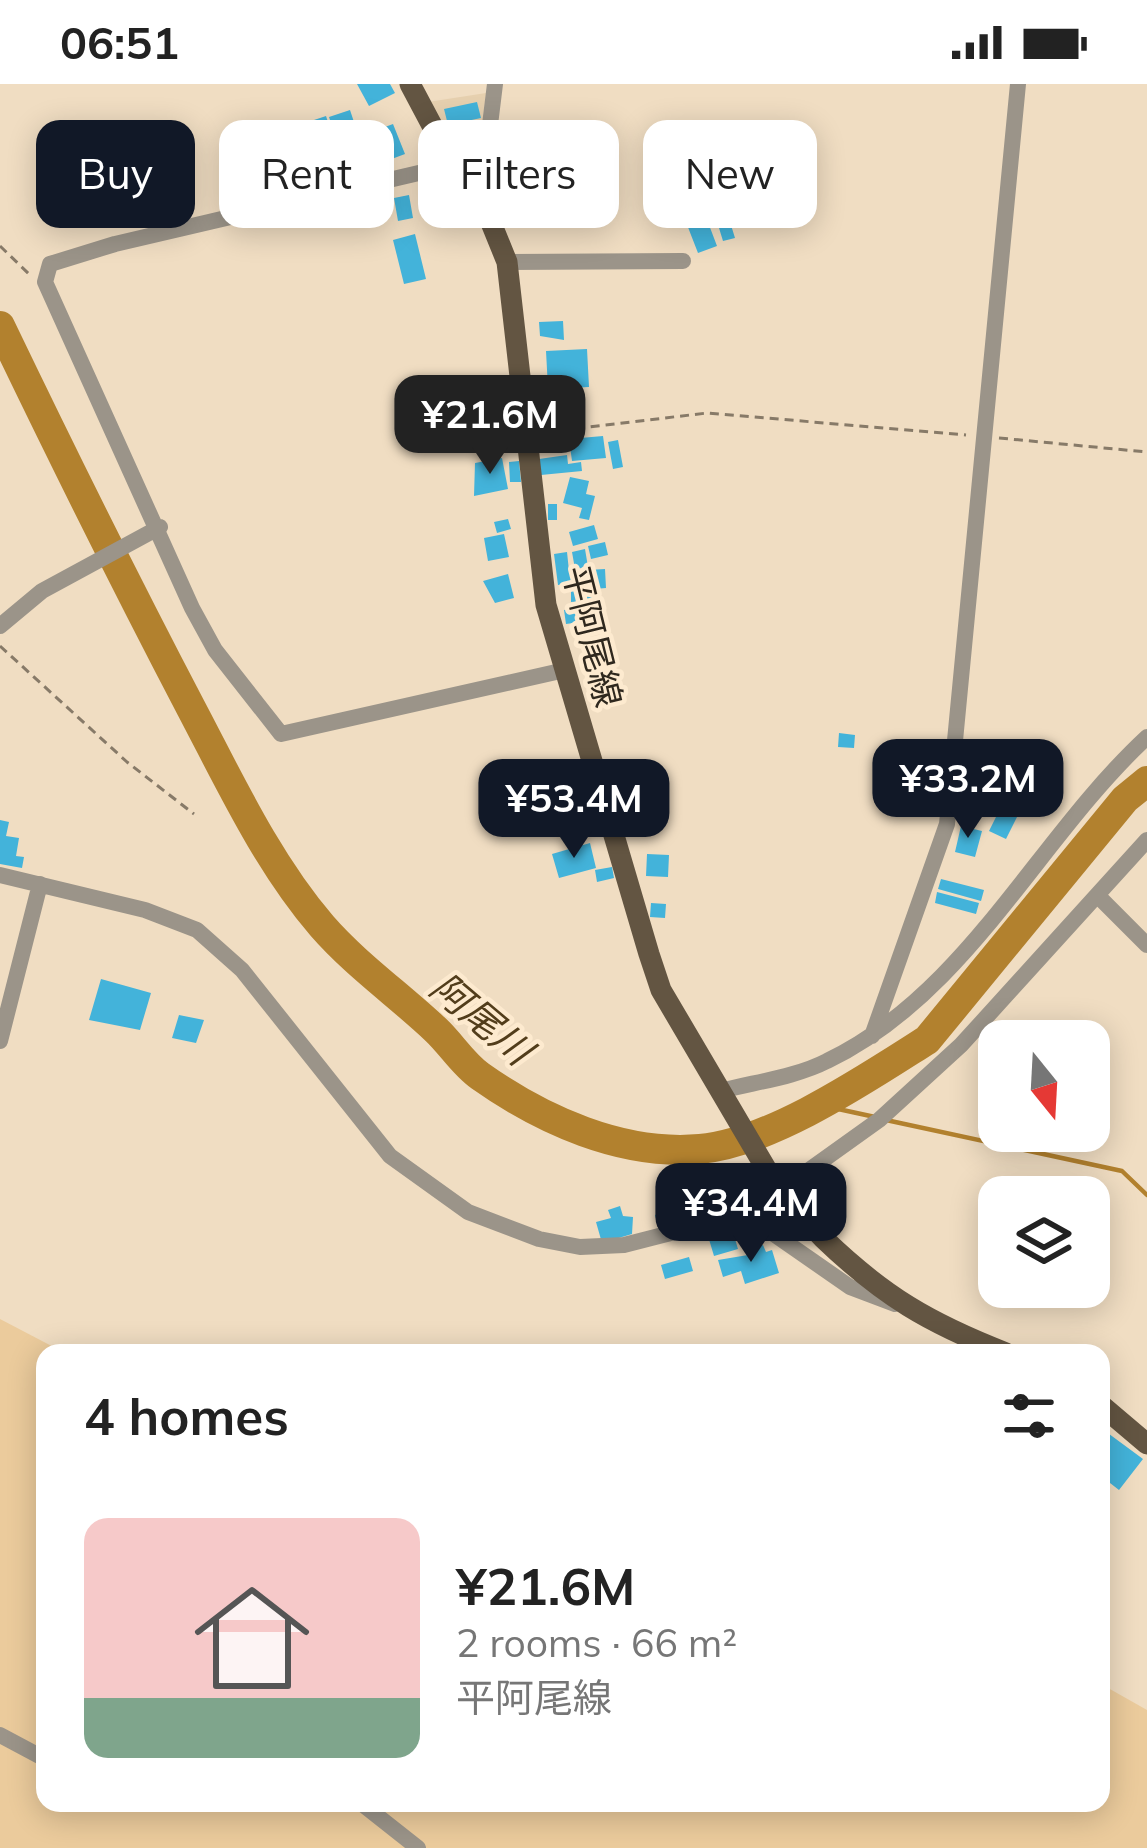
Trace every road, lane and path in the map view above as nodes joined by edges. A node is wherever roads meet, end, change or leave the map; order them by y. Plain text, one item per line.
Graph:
1 (410, 84) edge
2 (495, 84) edge
3 (1018, 84) edge
4 (429, 120) edge
5 (491, 120) edge
6 (418, 173) edge
7 (493, 228) edge
8 (0, 247) edge
9 (507, 262) junction
10 (683, 262) dead end
11 (45, 282) junction
12 (528, 434) junction
13 (984, 436) junction
14 (1147, 452) edge
15 (160, 526) junction
16 (0, 626) edge
17 (0, 646) edge
18 (565, 670) junction
19 (1147, 736) edge
20 (194, 814) dead end
21 (1147, 840) edge
22 (0, 875) edge
23 (40, 884) junction
24 (1098, 896) junction
25 (1147, 945) edge
26 (872, 1036) junction
27 (0, 1041) edge
28 (724, 1096) junction
29 (779, 1185) junction
30 (901, 1306) junction
31 (986, 1344) edge
32 (1110, 1413) edge
33 (1147, 1444) edge
34 (0, 1735) edge
35 (36, 1754) edge
36 (372, 1812) edge
37 (418, 1848) edge

1 - 4 main road, 平阿尾線
2 - 5 street
3 - 13 street
6 - 11 street
7 - 9 main road, 平阿尾線
8 - 11 path
9 - 10 street
9 - 12 main road, 平阿尾線
11 - 15 street
12 - 13 path
12 - 18 main road, 平阿尾線
13 - 14 path
13 - 26 street
15 - 16 street
15 - 18 street
17 - 20 path
18 - 28 main road, 平阿尾線
19 - 26 street
21 - 24 street
22 - 23 street
23 - 27 street
23 - 30 street
24 - 25 street
24 - 29 street
26 - 28 street
28 - 29 main road, 平阿尾線
29 - 30 main road, 平阿尾線
30 - 31 main road, 平阿尾線
32 - 33 main road
34 - 35 street
36 - 37 street

